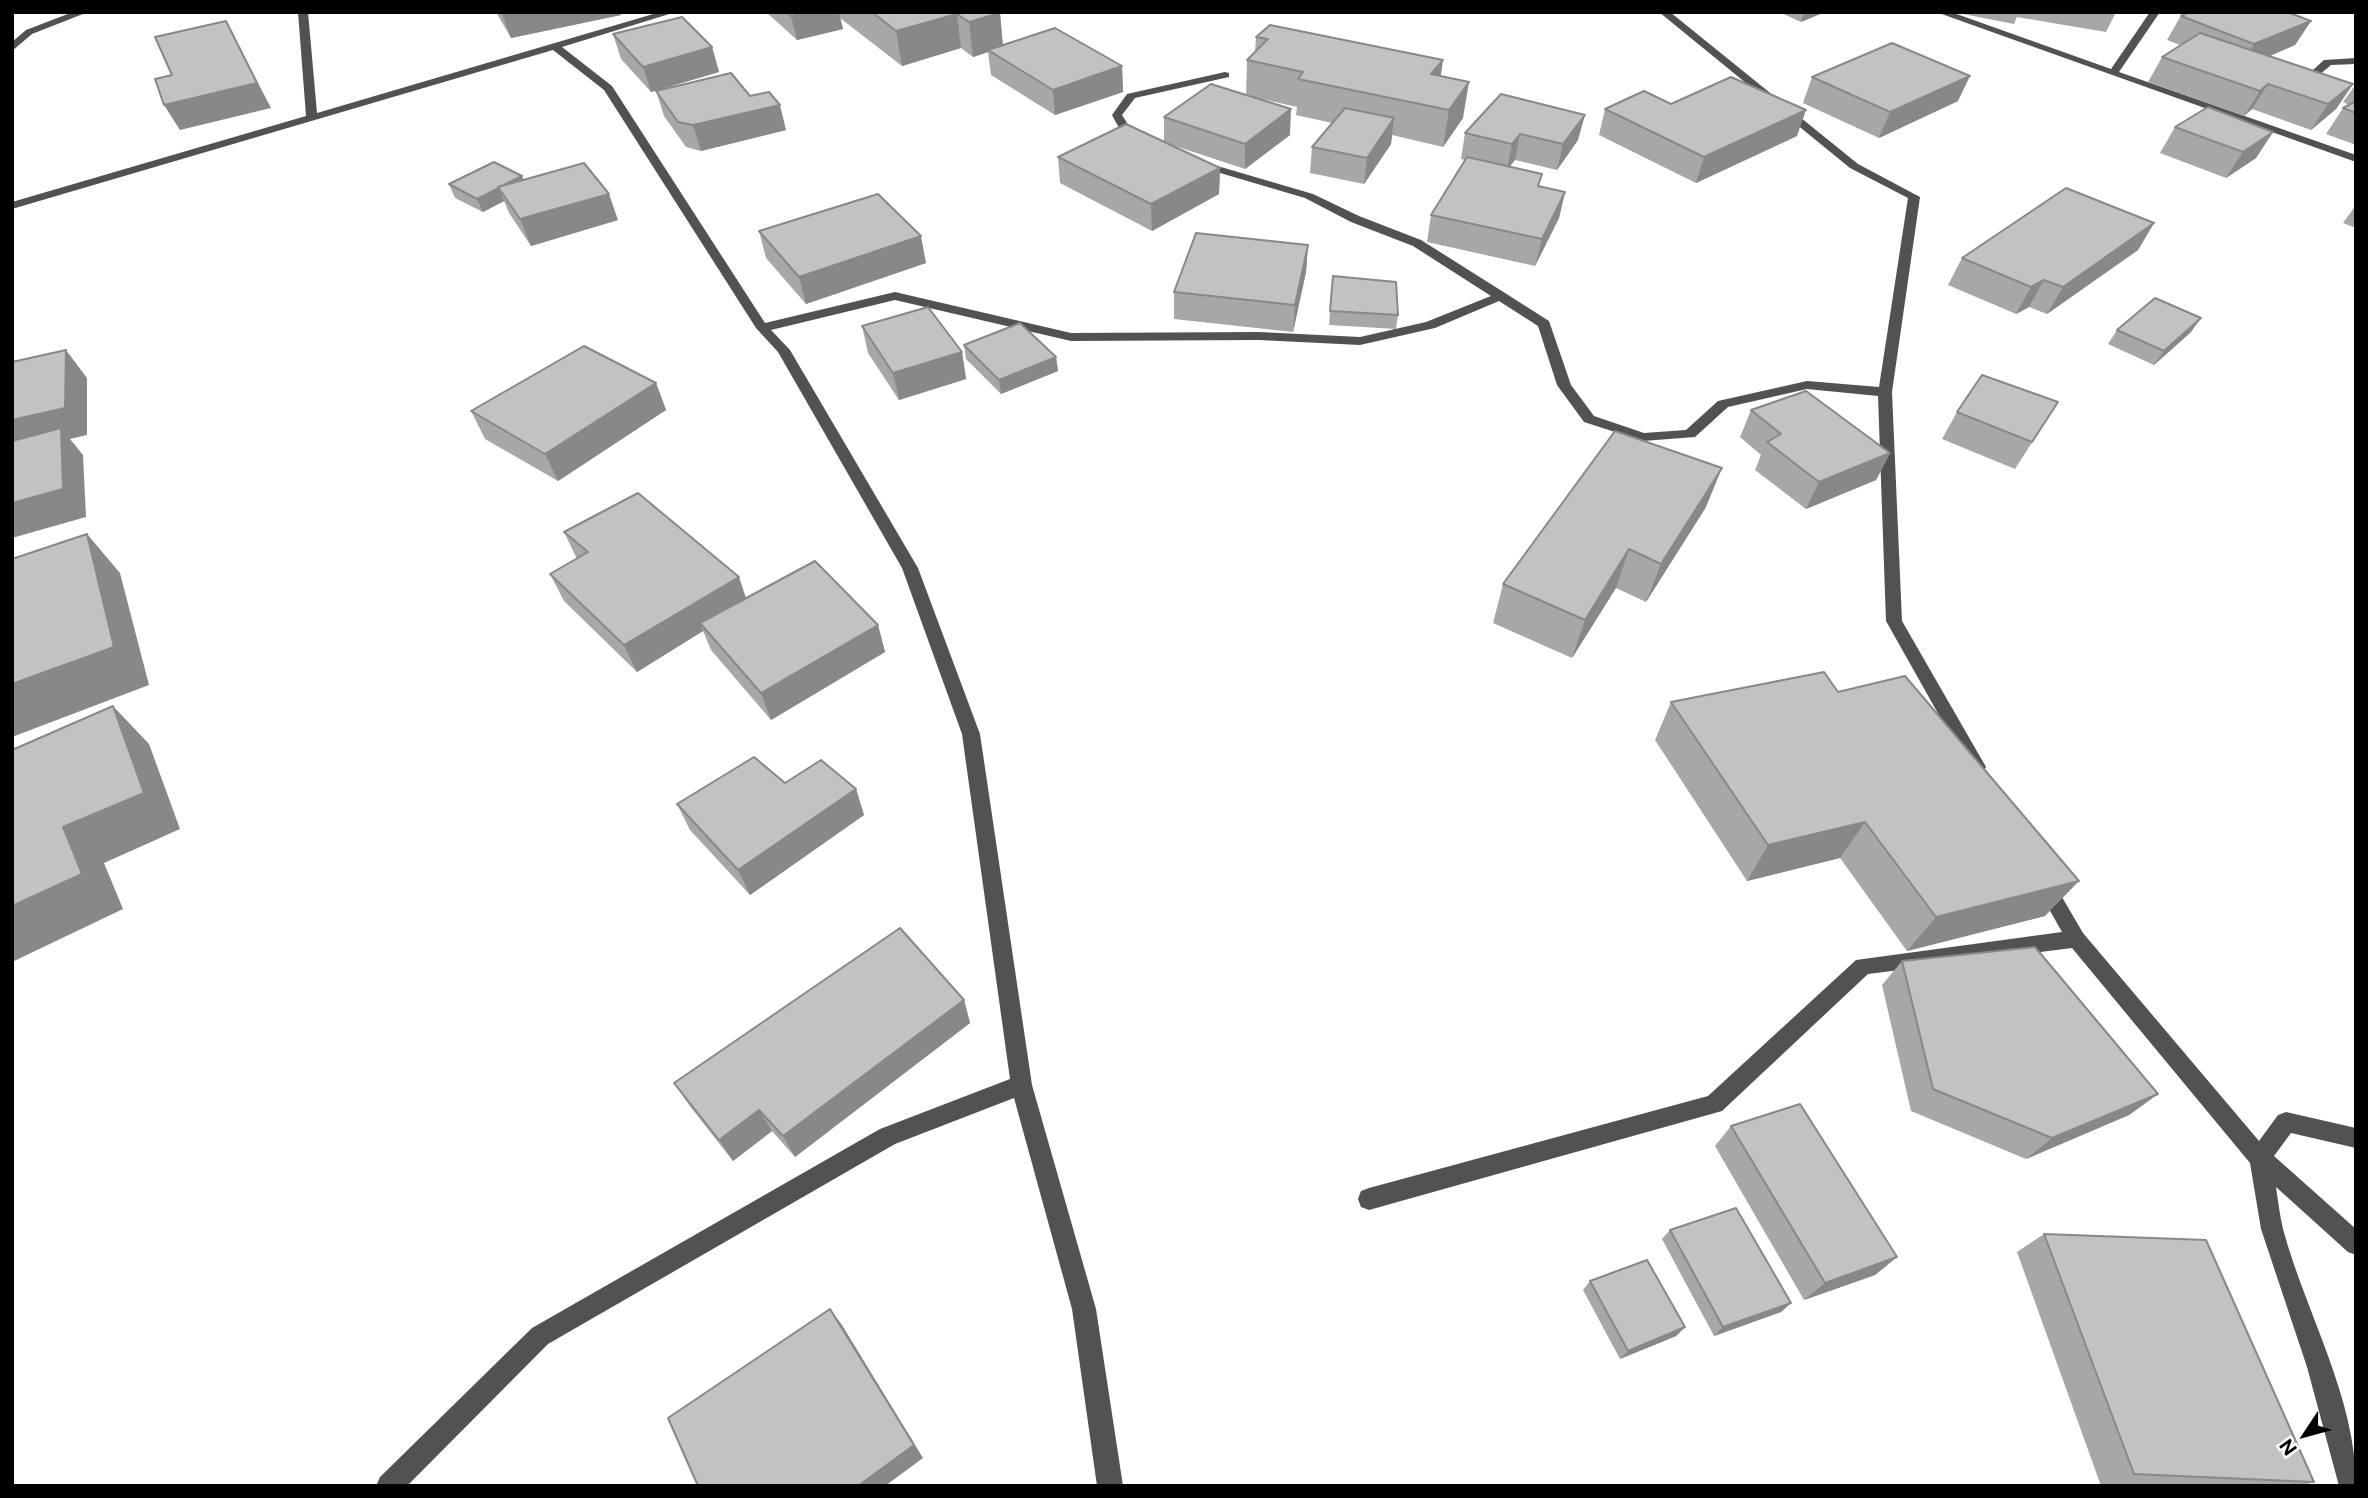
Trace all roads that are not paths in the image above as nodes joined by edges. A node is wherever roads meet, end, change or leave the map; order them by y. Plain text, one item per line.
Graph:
1 (83, 12) edge
2 (303, 12) edge
3 (671, 12) edge
4 (1664, 12) edge
5 (1941, 12) edge
6 (2155, 12) edge
7 (555, 47) junction
8 (12, 48) edge
9 (2356, 61) edge
10 (2113, 73) junction
11 (1225, 75) dead end
12 (2308, 79) edge
13 (312, 118) junction
14 (1150, 147) edge
15 (1185, 159) edge
16 (2356, 159) edge
17 (12, 206) edge
18 (1501, 296) junction
19 (762, 328) junction
20 (1885, 392) junction
21 (1988, 786) edge
22 (2035, 868) edge
23 (2076, 939) junction
24 (1021, 1085) junction
25 (2356, 1138) edge
26 (2260, 1158) junction
27 (1369, 1199) dead end
28 (2356, 1244) edge
29 (389, 1486) edge
30 (1110, 1486) edge
31 (2352, 1486) edge

1 - 8 street
2 - 13 street
3 - 7 street
4 - 20 street
5 - 10 street
6 - 10 street
7 - 13 street
7 - 19 street
9 - 12 street
10 - 16 street
11 - 14 street
13 - 17 street
15 - 18 street
18 - 19 street
18 - 20 street
19 - 24 street
20 - 21 street
22 - 23 street
23 - 26 street
23 - 27 street
24 - 29 street
24 - 30 street
25 - 26 street
26 - 28 street
26 - 31 street

